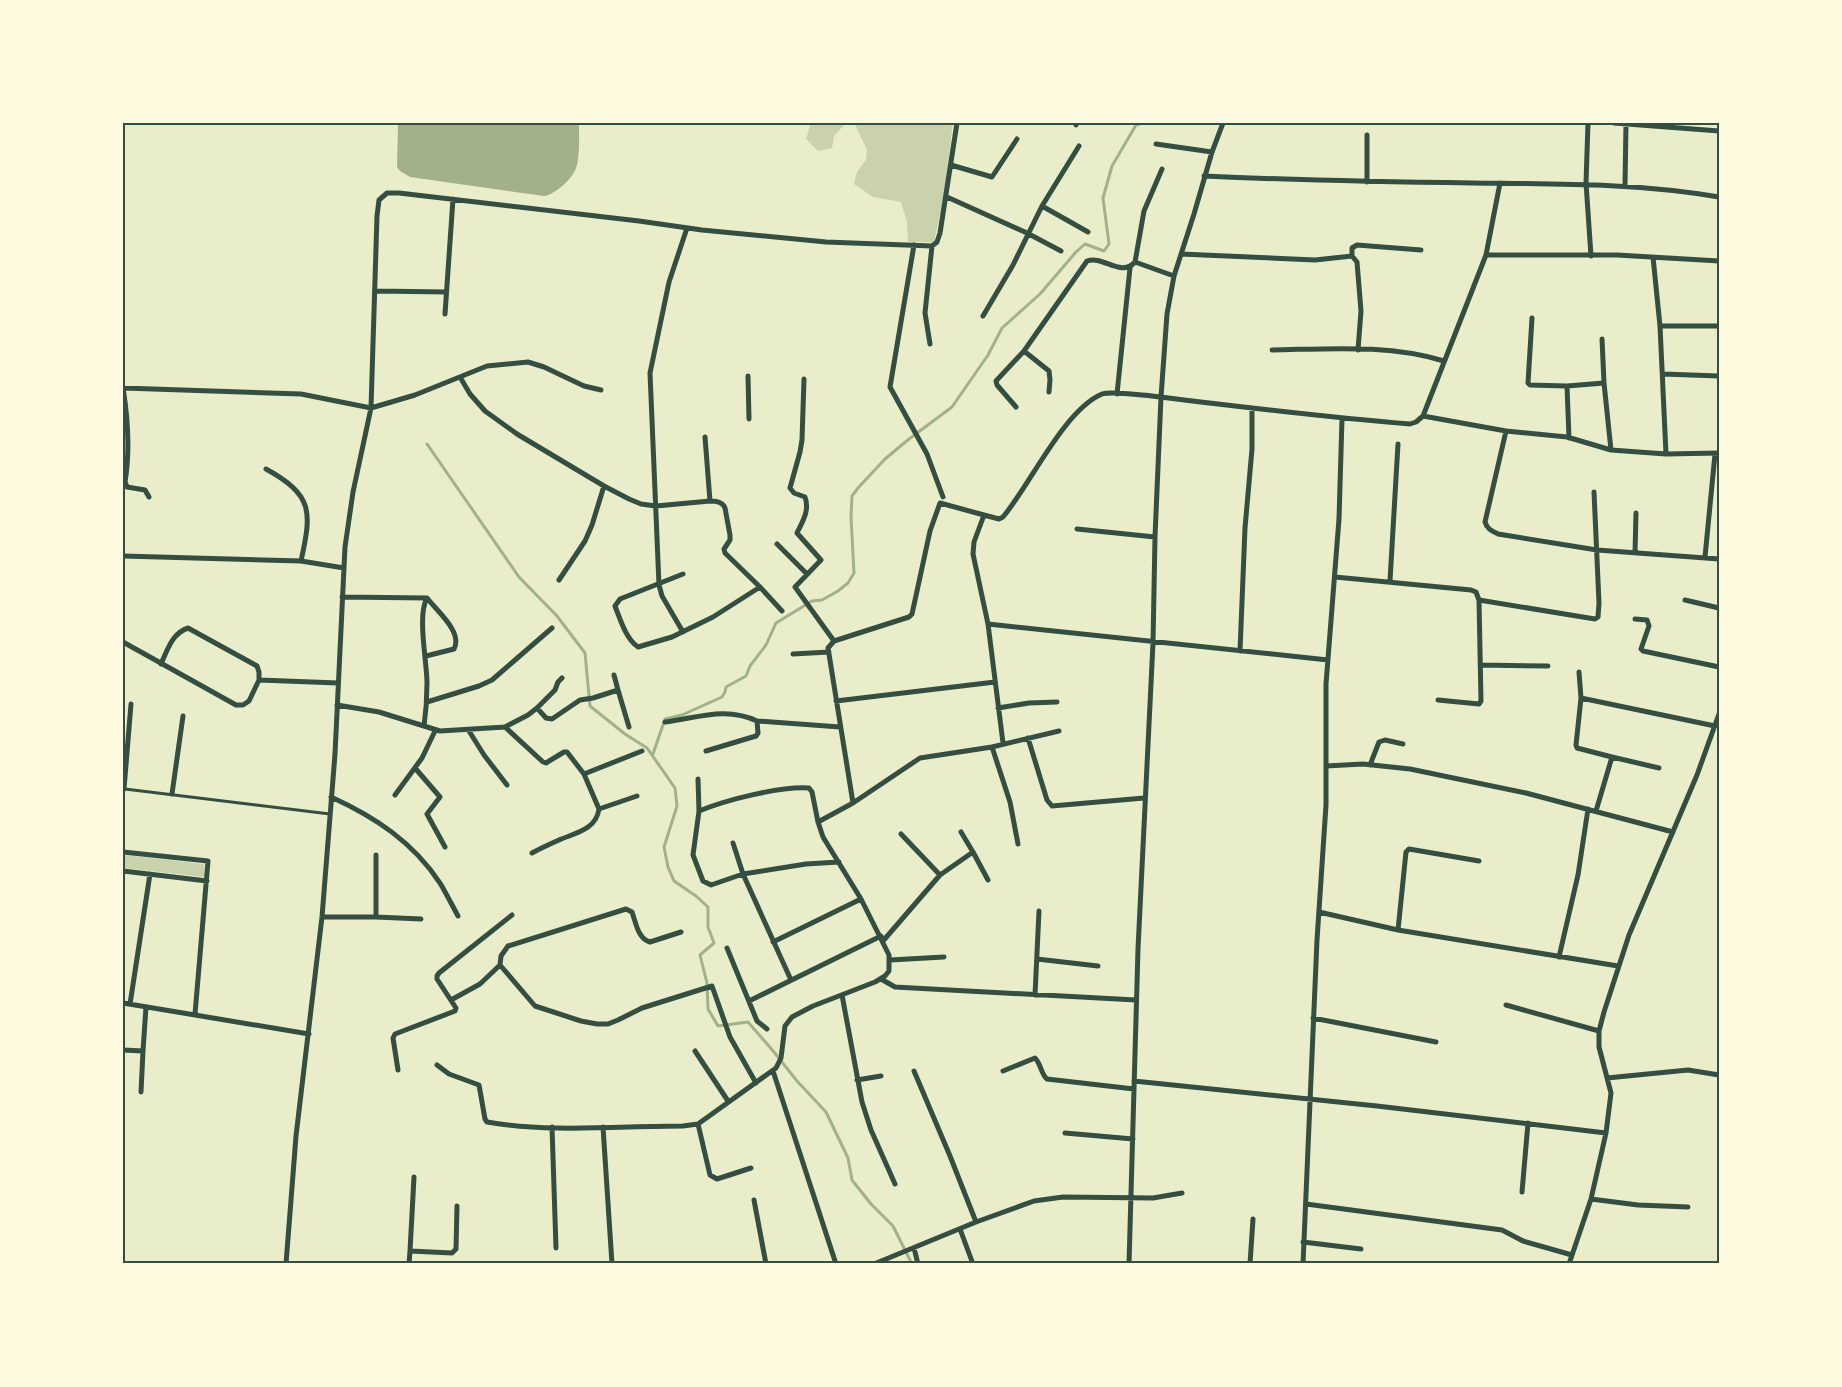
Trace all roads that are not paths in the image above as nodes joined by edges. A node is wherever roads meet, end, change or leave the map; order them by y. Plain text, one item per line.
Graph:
1 (957, 123) edge
2 (1223, 123) edge
3 (1588, 123) edge
4 (1614, 123) edge
5 (1626, 124) edge
6 (1647, 124) edge
7 (1719, 131) edge
8 (1367, 135) dead end
9 (1017, 139) dead end
10 (1156, 144) dead end
11 (1079, 146) dead end
12 (1212, 152) junction
13 (951, 165) junction
14 (1162, 169) dead end
15 (1204, 176) junction
16 (1367, 182) junction
17 (1500, 183) junction
18 (1586, 183) junction
19 (1624, 185) junction
20 (946, 197) junction
21 (1719, 197) edge
22 (453, 199) junction
23 (1042, 206) junction
24 (687, 228) junction
25 (1088, 232) dead end
26 (1027, 233) junction
27 (914, 245) junction
28 (932, 246) junction
29 (1421, 250) dead end
30 (1061, 251) dead end
31 (1181, 254) junction
32 (1486, 255) junction
33 (1352, 256) junction
34 (1591, 256) junction
35 (1653, 257) junction
36 (1719, 261) edge
37 (1135, 262) junction
38 (1130, 268) junction
39 (1174, 276) junction
40 (376, 291) junction
41 (446, 292) junction
42 (445, 314) dead end
43 (983, 316) dead end
44 (1532, 318) dead end
45 (1660, 326) junction
46 (1719, 326) edge
47 (1602, 339) dead end
48 (930, 344) dead end
49 (1272, 350) dead end
50 (1358, 350) junction
51 (1024, 351) junction
52 (1444, 362) junction
53 (1662, 374) junction
54 (747, 376) dead end
55 (1719, 376) edge
56 (460, 377) junction
57 (804, 379) dead end
58 (1604, 382) junction
59 (1567, 386) junction
60 (123, 388) edge
61 (601, 390) dead end
62 (1049, 392) dead end
63 (1117, 394) junction
64 (1161, 397) junction
65 (1016, 406) dead end
66 (371, 408) junction
67 (1252, 408) junction
68 (1423, 416) junction
69 (749, 419) dead end
70 (1342, 419) junction
71 (1506, 431) junction
72 (705, 437) dead end
73 (1569, 438) junction
74 (1398, 444) dead end
75 (1611, 450) junction
76 (1717, 453) edge
77 (1666, 454) junction
78 (266, 469) dead end
79 (604, 486) junction
80 (1593, 492) dead end
81 (149, 497) dead end
82 (943, 497) dead end
83 (710, 501) junction
84 (656, 506) junction
85 (1636, 513) dead end
86 (984, 515) junction
87 (1077, 529) dead end
88 (1155, 537) junction
89 (777, 544) dead end
90 (1597, 550) junction
91 (1635, 552) junction
92 (123, 556) edge
93 (1705, 557) junction
94 (1719, 559) edge
95 (301, 561) junction
96 (344, 568) junction
97 (683, 574) dead end
98 (807, 574) junction
99 (1335, 577) junction
100 (560, 580) dead end
101 (1390, 581) junction
102 (659, 585) junction
103 (760, 587) junction
104 (342, 597) junction
105 (427, 598) junction
106 (1479, 600) junction
107 (1685, 600) dead end
108 (1719, 608) edge
109 (782, 611) dead end
110 (1635, 619) dead end
111 (988, 624) junction
112 (552, 628) dead end
113 (683, 632) junction
114 (834, 641) junction
115 (123, 642) edge
116 (1153, 642) junction
117 (1240, 651) junction
118 (829, 652) junction
119 (794, 654) dead end
120 (426, 656) junction
121 (1328, 660) junction
122 (161, 664) junction
123 (1480, 665) junction
124 (1548, 666) dead end
125 (1719, 667) edge
126 (1579, 672) dead end
127 (614, 675) dead end
128 (562, 678) dead end
129 (259, 680) junction
130 (994, 682) junction
131 (338, 683) junction
132 (618, 690) junction
133 (1581, 698) junction
134 (1438, 700) dead end
135 (836, 701) junction
136 (427, 702) junction
137 (1057, 702) dead end
138 (131, 704) dead end
139 (337, 705) junction
140 (537, 708) junction
141 (998, 708) junction
142 (1719, 714) edge
143 (183, 716) dead end
144 (757, 721) junction
145 (665, 722) dead end
146 (424, 726) junction
147 (1715, 726) junction
148 (505, 727) junction
149 (628, 727) dead end
150 (840, 727) junction
151 (469, 730) junction
152 (435, 731) junction
153 (1059, 731) dead end
154 (1028, 738) junction
155 (1003, 743) junction
156 (1403, 744) dead end
157 (992, 747) junction
158 (642, 751) dead end
159 (706, 751) dead end
160 (1612, 756) junction
161 (1370, 765) junction
162 (1326, 766) junction
163 (415, 768) junction
164 (1659, 768) dead end
165 (584, 774) junction
166 (698, 779) dead end
167 (507, 785) dead end
168 (124, 788) edge
169 (172, 794) junction
170 (395, 795) dead end
171 (637, 796) dead end
172 (331, 797) junction
173 (1144, 798) junction
174 (853, 803) junction
175 (1588, 808) junction
176 (599, 809) junction
177 (1596, 811) junction
178 (699, 812) junction
179 (330, 814) junction
180 (818, 822) junction
181 (961, 832) dead end
182 (1673, 832) junction
183 (901, 834) dead end
184 (733, 843) dead end
185 (1018, 844) dead end
186 (445, 847) dead end
187 (123, 852) edge
188 (532, 852) dead end
189 (973, 852) junction
190 (376, 855) dead end
191 (1479, 861) dead end
192 (838, 862) junction
193 (123, 871) edge
194 (150, 874) junction
195 (743, 874) junction
196 (940, 875) junction
197 (988, 880) dead end
198 (207, 881) junction
199 (861, 899) junction
200 (1039, 911) dead end
201 (1319, 912) junction
202 (512, 915) dead end
203 (458, 916) dead end
204 (322, 917) junction
205 (376, 917) junction
206 (421, 919) dead end
207 (1398, 930) junction
208 (681, 932) dead end
209 (882, 939) junction
210 (773, 942) junction
211 (727, 948) dead end
212 (944, 957) dead end
213 (1559, 957) junction
214 (1037, 959) junction
215 (890, 960) junction
216 (500, 964) junction
217 (1098, 966) dead end
218 (1618, 966) junction
219 (881, 979) junction
220 (791, 980) junction
221 (1035, 994) junction
222 (842, 995) junction
223 (451, 1000) junction
224 (1136, 1000) junction
225 (750, 1001) junction
226 (123, 1003) edge
227 (130, 1004) junction
228 (1506, 1005) dead end
229 (146, 1007) junction
230 (195, 1014) junction
231 (1313, 1018) junction
232 (767, 1029) dead end
233 (1599, 1031) junction
234 (309, 1034) junction
235 (1436, 1042) dead end
236 (123, 1050) edge
237 (143, 1051) junction
238 (695, 1051) dead end
239 (437, 1065) dead end
240 (398, 1070) dead end
241 (775, 1070) junction
242 (914, 1071) dead end
243 (1003, 1071) dead end
244 (1719, 1075) edge
245 (881, 1076) dead end
246 (1607, 1078) junction
247 (857, 1080) junction
248 (1134, 1081) junction
249 (756, 1083) junction
250 (1134, 1089) junction
251 (141, 1092) dead end
252 (1310, 1099) junction
253 (728, 1101) junction
254 (1528, 1123) junction
255 (698, 1124) junction
256 (603, 1127) junction
257 (552, 1128) junction
258 (1065, 1133) dead end
259 (1606, 1133) junction
260 (1133, 1139) junction
261 (751, 1168) dead end
262 (414, 1178) dead end
263 (895, 1184) dead end
264 (1522, 1192) dead end
265 (1182, 1193) dead end
266 (1131, 1198) junction
267 (1591, 1199) junction
268 (754, 1200) dead end
269 (1306, 1204) junction
270 (457, 1206) dead end
271 (1688, 1207) dead end
272 (1253, 1219) dead end
273 (976, 1222) junction
274 (960, 1229) junction
275 (1303, 1242) junction
276 (556, 1248) dead end
277 (914, 1248) junction
278 (1361, 1249) dead end
279 (410, 1251) junction
280 (1572, 1255) junction
281 (286, 1264) edge
282 (409, 1264) edge
283 (612, 1264) edge
284 (766, 1264) edge
285 (836, 1264) edge
286 (874, 1264) edge
287 (918, 1264) edge
288 (973, 1264) edge
289 (1129, 1264) edge
290 (1250, 1264) edge
291 (1303, 1264) edge
292 (1569, 1264) edge

1 - 13 street
2 - 12 street
3 - 18 street
4 - 5 street
5 - 6 street
5 - 19 street
6 - 7 street
8 - 16 street
9 - 13 street
10 - 12 street
11 - 23 street
12 - 15 street
13 - 20 street
14 - 37 street
15 - 16 street
15 - 31 street
16 - 17 street
17 - 18 street
17 - 32 street
18 - 19 street
18 - 34 street
19 - 21 street
20 - 26 street
20 - 28 street
22 - 24 street
22 - 40 street
22 - 41 street
23 - 25 street
23 - 26 street
24 - 27 street
24 - 84 street
26 - 30 street
26 - 43 street
27 - 28 street
27 - 82 street
28 - 48 street
29 - 33 street
31 - 33 street
31 - 39 street
32 - 34 street
32 - 52 street
33 - 50 street
34 - 35 street
35 - 36 street
35 - 45 street
37 - 38 street
37 - 39 street
38 - 51 street
38 - 63 street
39 - 64 street
40 - 41 street
40 - 66 street
41 - 42 street
44 - 59 street
45 - 46 street
45 - 53 street
47 - 58 street
49 - 50 street
50 - 52 street
51 - 62 street
51 - 65 street
52 - 68 street
53 - 55 street
53 - 77 street
54 - 69 street
56 - 61 street
56 - 66 street
56 - 79 street
57 - 98 street
58 - 59 street
58 - 75 street
59 - 73 street
60 - 66 street
60 - 81 street
63 - 64 street
63 - 86 street
64 - 67 street
64 - 88 street
66 - 96 street
67 - 70 street
67 - 117 street
68 - 70 street
68 - 71 street
70 - 99 street
71 - 73 street
71 - 90 street
72 - 83 street
73 - 75 street
74 - 101 street
75 - 77 street
76 - 77 street
76 - 93 street
78 - 95 street
79 - 84 street
79 - 100 street
80 - 90 street
83 - 84 street
83 - 103 street
84 - 102 street
85 - 91 street
86 - 111 street
86 - 114 street
87 - 88 street
88 - 116 street
89 - 98 street
90 - 91 street
90 - 106 street
91 - 93 street
92 - 95 street
93 - 94 street
95 - 96 street
96 - 104 street
97 - 102 street
98 - 114 street
99 - 101 street
99 - 121 street
101 - 106 street
102 - 113 street
102 - 113 street
103 - 109 street
103 - 113 street
104 - 105 street
104 - 131 street
105 - 120 street
105 - 120 street
106 - 123 street
107 - 108 street
110 - 125 street
111 - 116 street
111 - 130 street
112 - 136 street
114 - 118 street
115 - 122 street
116 - 117 street
116 - 173 street
117 - 121 street
118 - 119 street
118 - 135 street
120 - 136 street
121 - 162 street
122 - 129 street
122 - 129 street
123 - 124 street
123 - 134 street
126 - 133 street
127 - 132 street
128 - 140 street
129 - 131 street
130 - 135 street
130 - 141 street
131 - 139 street
132 - 140 street
132 - 149 street
133 - 147 street
133 - 160 street
135 - 150 street
136 - 146 street
137 - 141 street
138 - 168 street
139 - 146 street
139 - 172 street
140 - 148 street
141 - 155 street
142 - 147 street
143 - 169 street
144 - 145 street
144 - 150 street
144 - 159 street
146 - 152 street
147 - 182 street
148 - 151 street
148 - 165 street
150 - 174 street
151 - 152 street
151 - 167 street
152 - 163 street
153 - 154 street
154 - 155 street
154 - 173 street
155 - 157 street
156 - 161 street
157 - 174 street
157 - 185 street
158 - 165 street
160 - 164 street
160 - 177 street
161 - 162 street
161 - 175 street
162 - 201 street
163 - 170 street
163 - 186 street
165 - 176 street
166 - 178 street
168 - 169 lane
169 - 179 lane
171 - 176 street
172 - 179 street
172 - 203 street
173 - 224 street
174 - 180 street
175 - 177 street
175 - 213 street
176 - 188 street
177 - 182 street
178 - 180 street
178 - 195 street
179 - 204 street
180 - 192 street
181 - 189 street
182 - 218 street
183 - 196 street
184 - 195 street
187 - 198 street
189 - 196 street
189 - 197 street
190 - 205 street
191 - 207 street
192 - 195 street
192 - 199 street
193 - 194 street
194 - 198 street
194 - 227 street
195 - 210 street
196 - 209 street
198 - 230 street
199 - 209 street
199 - 210 street
200 - 214 street
201 - 207 street
201 - 231 street
202 - 223 street
204 - 205 street
204 - 234 street
205 - 206 street
207 - 213 street
208 - 216 street
209 - 215 street
209 - 220 street
210 - 220 street
211 - 225 street
212 - 215 street
213 - 218 street
214 - 217 street
214 - 221 street
215 - 219 street
216 - 223 street
216 - 249 street
218 - 233 street
219 - 221 street
219 - 222 street
220 - 225 street
221 - 224 street
222 - 241 street
222 - 247 street
223 - 240 street
224 - 248 street
225 - 232 street
226 - 227 street
227 - 229 street
228 - 233 street
229 - 230 street
229 - 237 street
230 - 234 street
231 - 235 street
231 - 252 street
233 - 246 street
234 - 281 street
236 - 237 street
237 - 251 street
238 - 253 street
239 - 257 street
241 - 249 street
241 - 285 street
242 - 273 street
243 - 250 street
244 - 246 street
245 - 247 street
246 - 259 street
247 - 263 street
248 - 250 street
248 - 252 street
249 - 253 street
250 - 260 street
252 - 254 street
252 - 269 street
253 - 255 street
254 - 259 street
254 - 264 street
255 - 256 street
255 - 261 street
256 - 257 street
256 - 283 street
257 - 276 street
258 - 260 street
259 - 267 street
260 - 266 street
262 - 279 street
265 - 266 street
266 - 273 street
266 - 289 street
267 - 271 street
267 - 280 street
268 - 284 street
269 - 275 street
269 - 280 street
270 - 279 street
272 - 290 street
273 - 274 street
274 - 277 street
274 - 288 street
275 - 278 street
275 - 291 street
277 - 286 street
277 - 287 street
279 - 282 street
280 - 292 street

